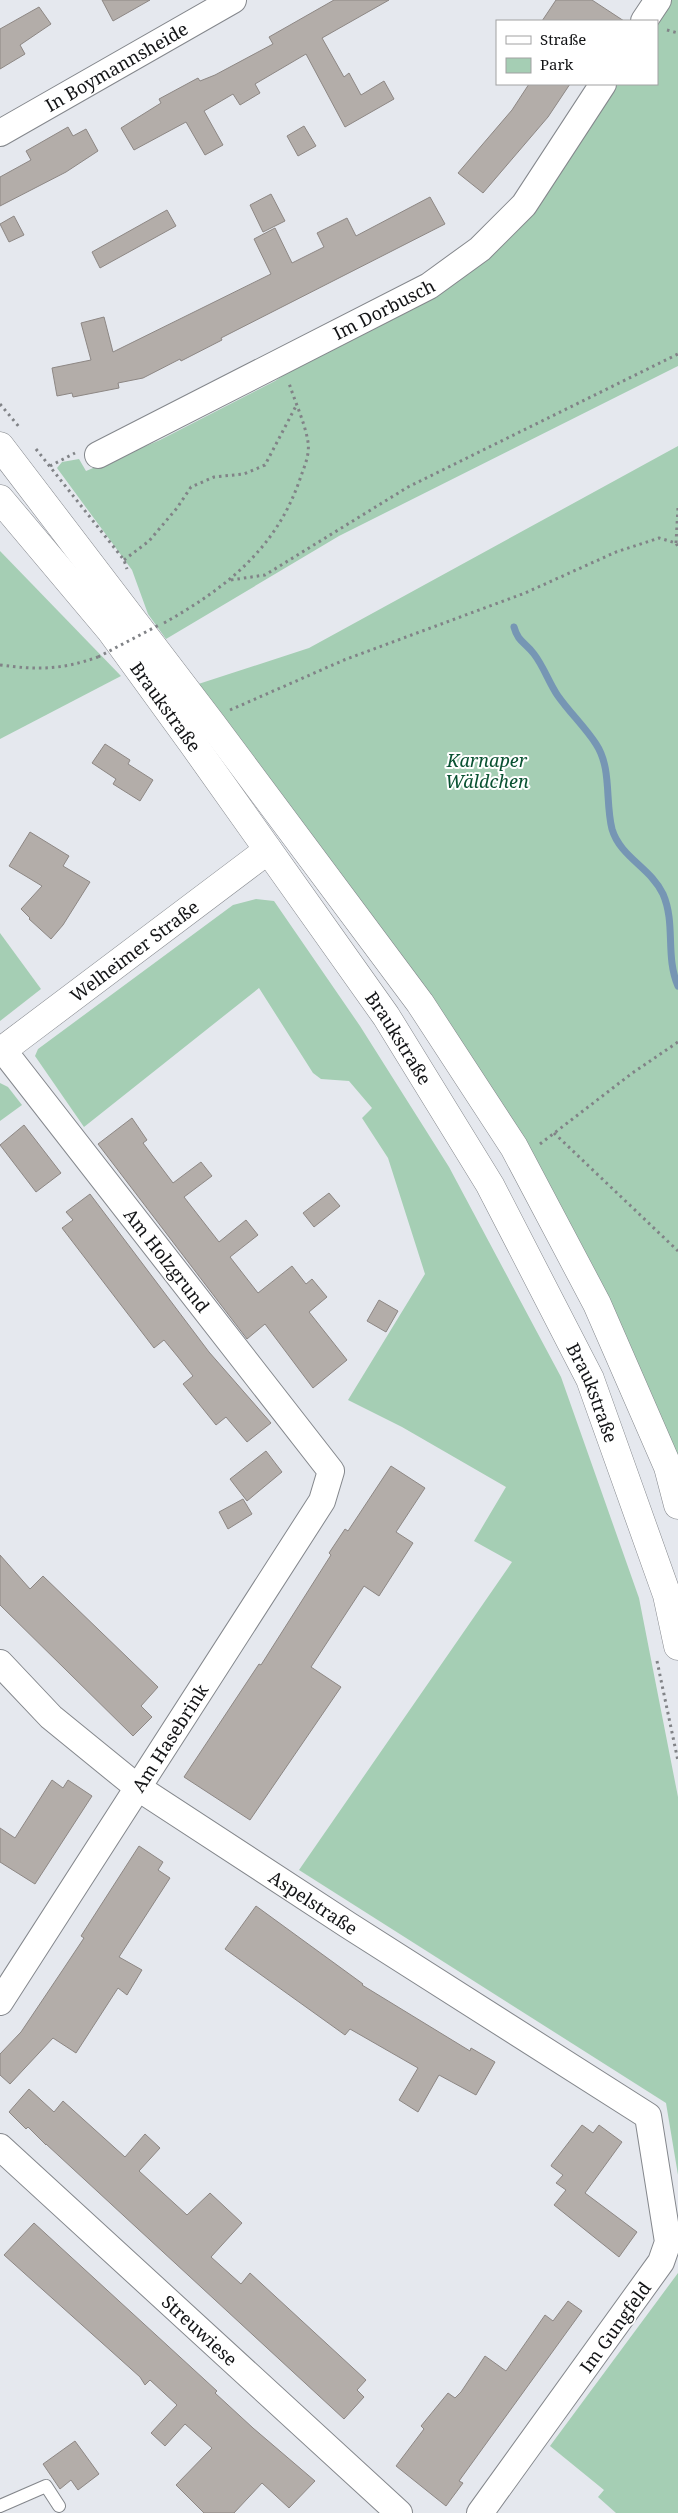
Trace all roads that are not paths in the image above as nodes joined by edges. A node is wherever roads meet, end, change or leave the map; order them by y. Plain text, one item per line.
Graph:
1 (233, 0) edge
2 (658, 0) edge
3 (645, 20) edge
4 (603, 85) edge
5 (0, 133) edge
6 (0, 446) edge
7 (98, 455) dead end
8 (0, 499) edge
9 (268, 850) junction
10 (2, 1051) edge
11 (330, 1471) joint
12 (678, 1505) edge
13 (667, 1650) edge
14 (0, 1664) edge
15 (137, 1787) junction
16 (0, 2002) edge
17 (648, 2116) joint
18 (0, 2147) edge
19 (0, 2506) edge
20 (59, 2506) dead end
21 (399, 2513) edge
22 (480, 2513) edge

1 - 5 street, In Boymannsheide
2 - 3 street
4 - 7 street, Im Dorbusch
6 - 12 main road, Braukstraße
8 - 9 main road, Braukstraße
9 - 10 main road, Welheimer Straße
9 - 13 main road, Braukstraße
10 - 11 street, Am Holzgrund
11 - 15 street, Am Hasebrink
14 - 15 street, Aspelstraße
15 - 16 street, Am Hasebrink
15 - 17 street, Aspelstraße
17 - 22 street, Im Gungfeld
18 - 21 street, Streuwiese
19 - 20 lane

